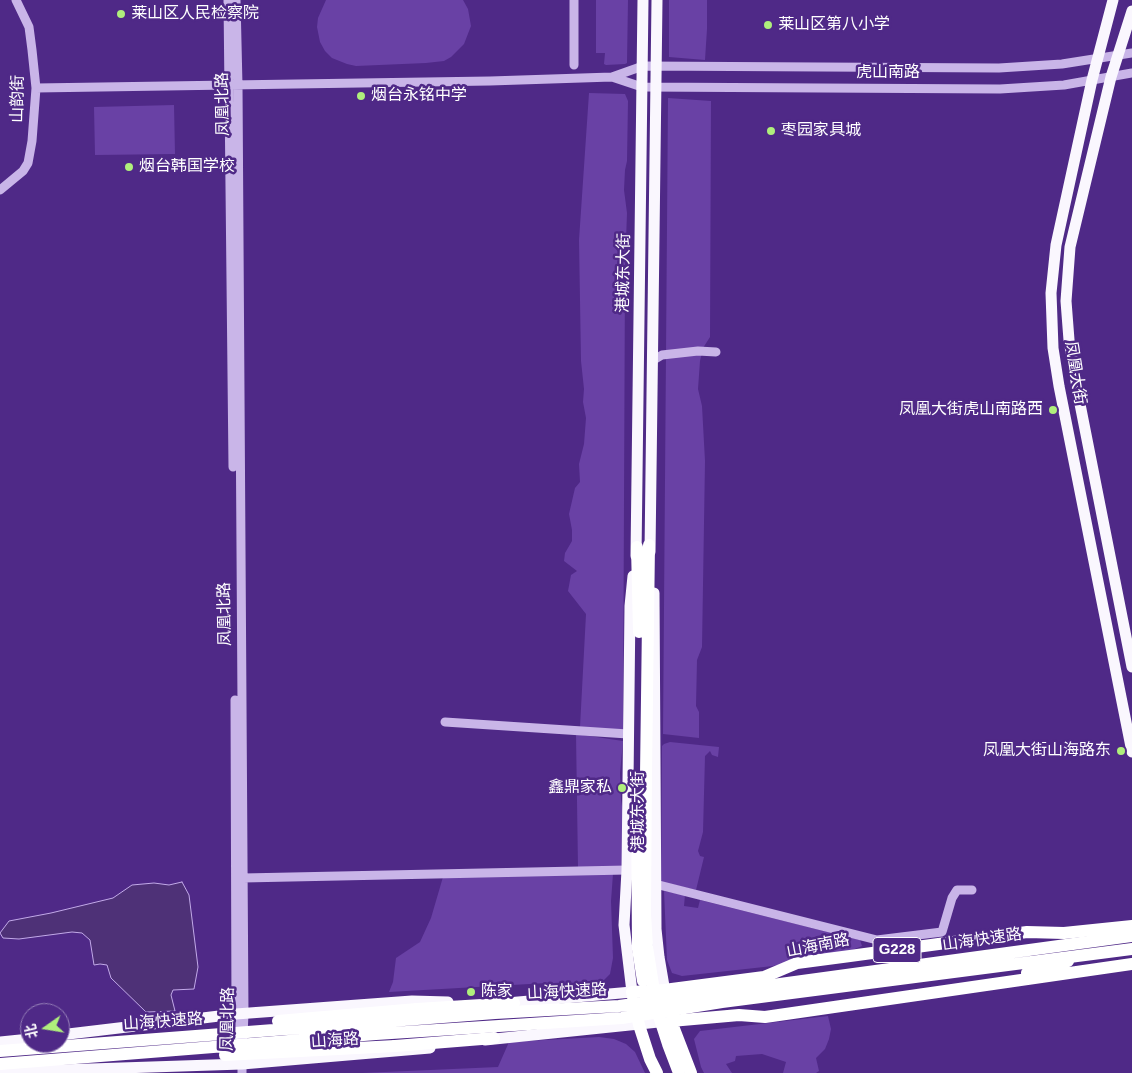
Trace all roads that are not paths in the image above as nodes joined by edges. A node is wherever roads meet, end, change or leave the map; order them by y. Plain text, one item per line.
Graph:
1 (16, 0) edge
2 (228, 0) edge
3 (236, 0) edge
4 (574, 0) edge
5 (643, 0) edge
6 (657, 0) edge
7 (1113, 0) edge
8 (1132, 11) edge
9 (1132, 53) edge
10 (1118, 55) junction
11 (1097, 58) junction
12 (574, 65) dead end
13 (643, 66) junction
14 (656, 66) junction
15 (1132, 73) edge
16 (612, 77) junction
17 (1111, 77) junction
18 (1092, 80) junction
19 (234, 85) junction
20 (642, 86) junction
21 (655, 86) junction
22 (36, 88) junction
23 (0, 190) edge
24 (716, 352) dead end
25 (652, 361) junction
26 (643, 546) junction
27 (1132, 667) edge
28 (445, 722) dead end
29 (628, 734) junction
30 (1132, 752) edge
31 (641, 774) junction
32 (626, 870) junction
33 (243, 878) junction
34 (655, 884) junction
35 (972, 890) dead end
36 (1132, 926) edge
37 (1132, 936) edge
38 (1118, 938) junction
39 (1132, 949) edge
40 (1087, 956) junction
41 (1132, 964) edge
42 (764, 977) junction
43 (664, 990) junction
44 (632, 992) junction
45 (514, 1003) junction
46 (240, 1013) junction
47 (739, 1014) junction
48 (672, 1021) junction
49 (639, 1025) junction
50 (70, 1034) edge
51 (494, 1038) junction
52 (20, 1039) edge
53 (0, 1042) edge
54 (79, 1045) junction
55 (0, 1051) edge
56 (0, 1064) edge
57 (242, 1068) edge
58 (0, 1072) edge
59 (657, 1073) edge
60 (669, 1073) edge
61 (679, 1073) edge
62 (691, 1073) edge

1 - 22 street, 山韵街
2 - 19 street, 凤凰北路
3 - 19 street, 凤凰北路
4 - 12 street
5 - 13 main road, 港城东大街
6 - 14 main road, 港城东大街
7 - 11 main road, 凤凰大街
8 - 10 main road, 凤凰大街
9 - 10 street, 虎山南路
10 - 11 street, 虎山南路
10 - 17 main road, 凤凰大街
11 - 14 street, 虎山南路
11 - 18 main road, 凤凰大街
13 - 14 street, 虎山南路
13 - 16 street, 虎山南路
13 - 20 main road, 港城东大街
14 - 21 main road, 港城东大街
15 - 17 street, 虎山南路
16 - 19 street
16 - 20 street, 虎山南路
17 - 18 street, 虎山南路
17 - 27 main road, 凤凰大街
18 - 21 street, 虎山南路
18 - 30 main road, 凤凰大街
19 - 22 street
19 - 33 street, 凤凰北路
19 - 46 street, 凤凰北路
20 - 21 street, 虎山南路
20 - 26 main road, 港城东大街
21 - 25 main road, 港城东大街
22 - 23 street, 山韵街
24 - 25 street
25 - 26 main road, 港城东大街
26 - 29 main road, 港城东大街
26 - 31 highway, 港城东大街
26 - 34 main road, 港城东大街
28 - 29 street
29 - 32 main road, 港城东大街
31 - 60 highway, 港城东大街, bridge
31 - 61 highway, 港城东大街, bridge
32 - 33 street
32 - 44 main road, 港城东大街
33 - 46 street, 凤凰北路
34 - 35 street
34 - 43 main road, 港城东大街
36 - 42 highway, 山海南路 / G228
37 - 38 highway, 山海快速路, bridge
38 - 42 highway, bridge
38 - 54 highway, 山海快速路, bridge
39 - 40 highway, 山海快速路, bridge
40 - 47 highway, bridge
40 - 56 highway, 山海快速路, bridge
41 - 47 highway
42 - 43 highway, 山海南路 / G228
43 - 44 highway, 山海南路 / G228
43 - 48 main road, 港城东大街
44 - 45 main road
44 - 49 highway, 港城东大街
45 - 46 main road
45 - 54 highway, bridge
46 - 50 main road
46 - 57 street, 凤凰北路
47 - 48 highway
48 - 49 main road, 山海路
48 - 62 highway, 港城东大街
49 - 51 main road, 山海路
49 - 59 highway, 港城东大街
51 - 56 highway, bridge
51 - 57 main road, 山海路
52 - 53 main road
54 - 55 highway, 山海快速路, bridge
57 - 58 main road, 山海路

